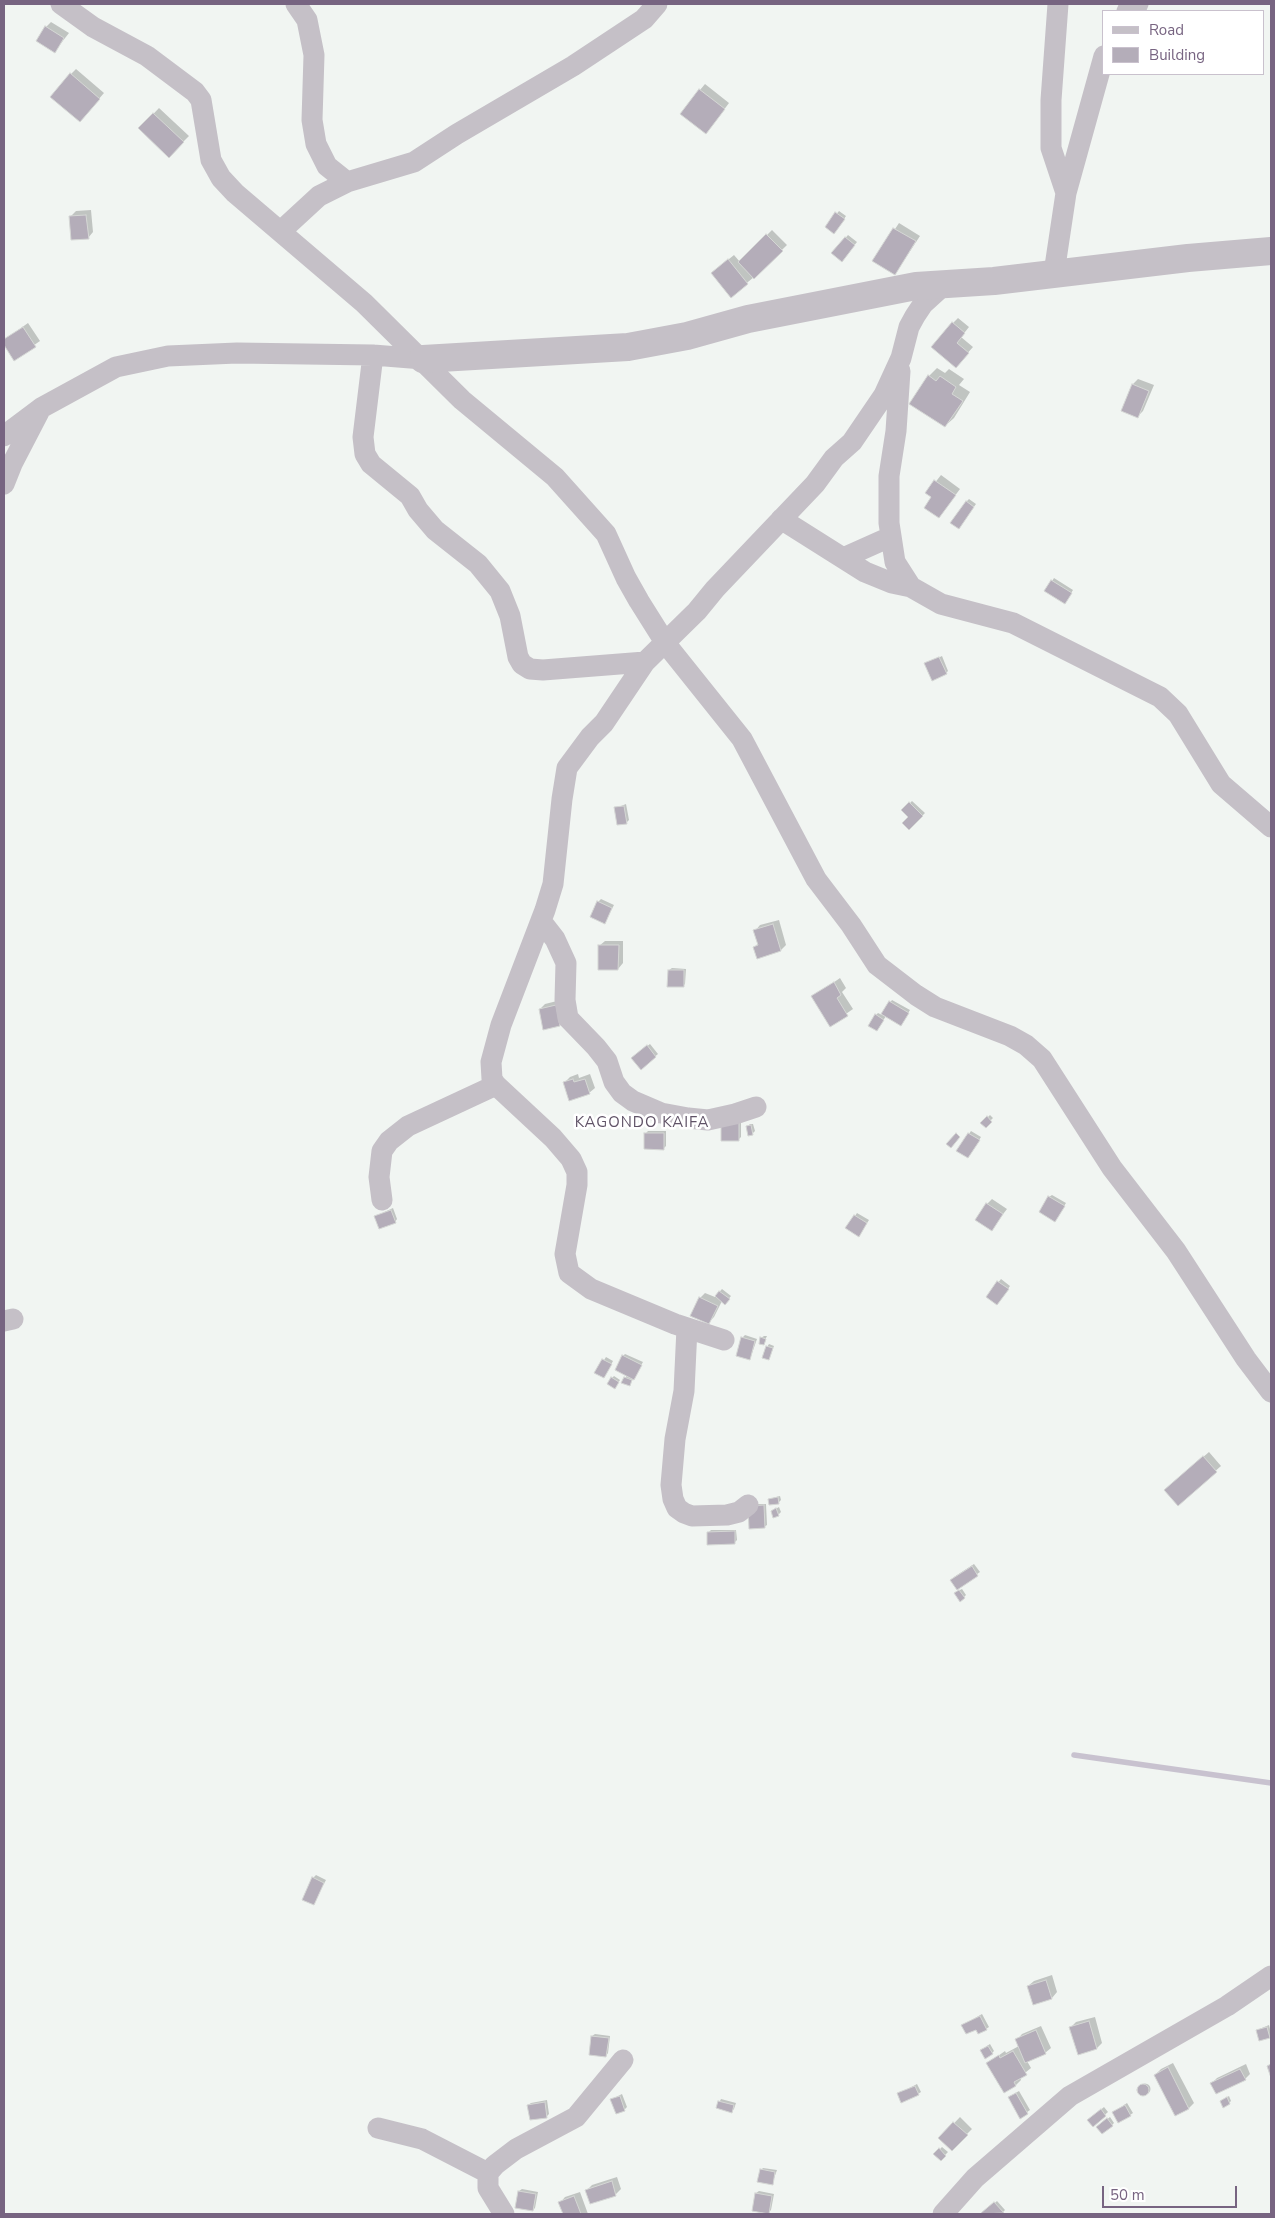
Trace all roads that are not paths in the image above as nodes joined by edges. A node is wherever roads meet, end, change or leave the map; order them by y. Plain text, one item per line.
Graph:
1 (296, 4) edge
2 (657, 4) edge
3 (1058, 4) edge
4 (73, 8) edge
5 (1102, 63) edge
6 (347, 182) junction
7 (1066, 193) junction
8 (281, 230) junction
9 (1271, 251) edge
10 (1054, 273) junction
11 (945, 284) junction
12 (373, 355) junction
13 (901, 358) junction
14 (423, 359) junction
15 (41, 408) junction
16 (4, 436) edge
17 (4, 484) edge
18 (781, 520) junction
19 (890, 537) junction
20 (843, 558) junction
21 (911, 587) junction
22 (666, 644) junction
23 (645, 662) junction
24 (1271, 828) edge
25 (541, 921) junction
26 (496, 1085) junction
27 (756, 1106) dead end
28 (382, 1200) dead end
29 (688, 1328) junction
30 (724, 1340) dead end
31 (1271, 1392) edge
32 (748, 1505) dead end
33 (1271, 1976) edge
34 (623, 2060) dead end
35 (378, 2128) dead end
36 (488, 2173) junction
37 (504, 2214) edge
38 (943, 2214) edge

1 - 6 street
2 - 6 street
3 - 7 street
4 - 8 street
5 - 7 street
6 - 8 street
7 - 10 street
8 - 14 street
9 - 10 street
10 - 11 street
11 - 13 street
11 - 14 street
12 - 14 street
12 - 15 street
12 - 23 street
13 - 18 street
13 - 19 street
14 - 22 street
15 - 16 street
15 - 17 street
18 - 20 street
18 - 22 street
19 - 20 street
19 - 21 street
20 - 21 street
21 - 24 street
22 - 23 street
22 - 31 street
23 - 25 street
25 - 26 street
25 - 27 street
26 - 28 street
26 - 29 street
29 - 30 street
29 - 32 street
33 - 38 street
34 - 36 street
35 - 36 street
36 - 37 street

